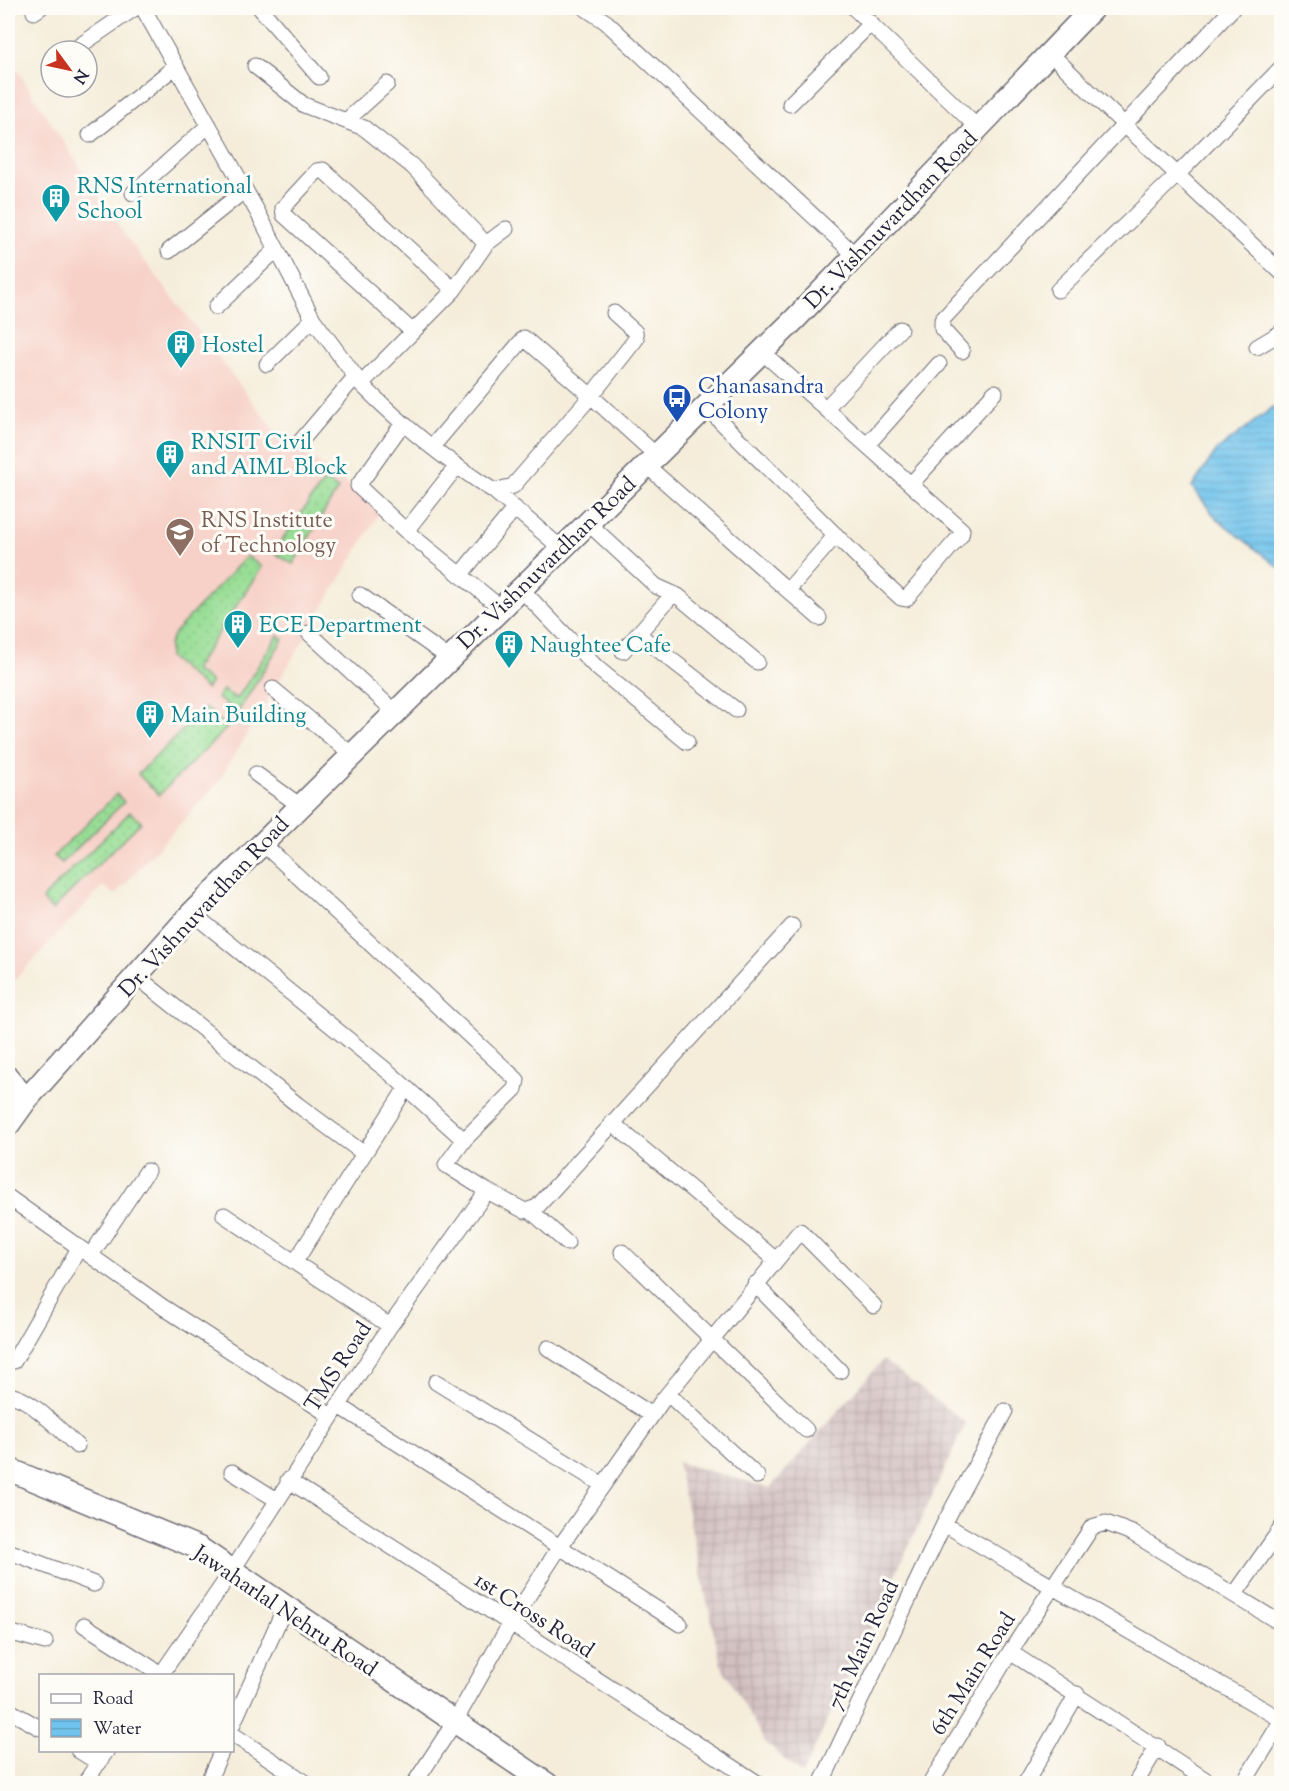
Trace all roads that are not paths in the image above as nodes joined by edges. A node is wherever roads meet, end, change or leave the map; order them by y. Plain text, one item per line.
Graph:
1 (135, 8) edge
2 (143, 8) edge
3 (260, 8) edge
4 (585, 8) edge
5 (854, 8) edge
6 (1093, 8) edge
7 (1233, 8) edge
8 (871, 24) junction
9 (90, 39) edge
10 (1050, 52) junction
11 (176, 66) junction
12 (255, 66) dead end
13 (1281, 67) edge
14 (319, 77) dead end
15 (387, 84) dead end
16 (790, 104) dead end
17 (347, 120) junction
18 (209, 125) junction
19 (1124, 126) junction
20 (978, 128) junction
21 (90, 135) dead end
22 (1178, 174) junction
23 (245, 190) junction
24 (133, 193) dead end
25 (506, 229) dead end
26 (486, 243) junction
27 (277, 249) junction
28 (169, 251) dead end
29 (856, 256) junction
30 (1278, 265) edge
31 (454, 290) junction
32 (1058, 290) dead end
33 (216, 307) dead end
34 (614, 313) dead end
35 (314, 319) junction
36 (900, 329) dead end
37 (413, 332) junction
38 (1281, 332) edge
39 (1257, 347) dead end
40 (962, 351) dead end
41 (762, 352) junction
42 (267, 364) dead end
43 (939, 364) dead end
44 (358, 381) junction
45 (995, 392) dead end
46 (591, 396) junction
47 (705, 407) junction
48 (826, 408) junction
49 (403, 423) junction
50 (300, 442) dead end
51 (867, 445) junction
52 (432, 447) junction
53 (651, 460) junction
54 (457, 466) junction
55 (911, 484) junction
56 (494, 491) junction
57 (515, 508) junction
58 (587, 522) junction
59 (406, 531) junction
60 (836, 535) junction
61 (561, 548) junction
62 (460, 575) junction
63 (520, 588) junction
64 (788, 590) junction
65 (673, 594) junction
66 (360, 595) dead end
67 (500, 607) junction
68 (819, 618) dead end
69 (309, 633) dead end
70 (638, 634) junction
71 (623, 651) dead end
72 (449, 658) junction
73 (757, 662) dead end
74 (273, 689) dead end
75 (736, 710) dead end
76 (394, 711) junction
77 (687, 742) dead end
78 (351, 754) junction
79 (256, 774) dead end
80 (298, 805) junction
81 (261, 842) junction
82 (192, 913) junction
83 (792, 926) dead end
84 (135, 975) junction
85 (8, 1078) edge
86 (406, 1088) junction
87 (26, 1100) junction
88 (612, 1123) junction
89 (8, 1125) edge
90 (464, 1140) junction
91 (363, 1153) junction
92 (147, 1171) dead end
93 (487, 1191) junction
94 (8, 1197) edge
95 (531, 1211) junction
96 (224, 1215) dead end
97 (567, 1243) dead end
98 (85, 1252) junction
99 (622, 1252) dead end
100 (776, 1260) junction
101 (294, 1262) junction
102 (755, 1284) junction
103 (874, 1306) dead end
104 (390, 1326) junction
105 (713, 1340) junction
106 (548, 1348) dead end
107 (14, 1361) dead end
108 (840, 1371) dead end
109 (436, 1382) dead end
110 (669, 1395) junction
111 (8, 1396) edge
112 (335, 1410) junction
113 (1005, 1411) dead end
114 (652, 1415) junction
115 (806, 1430) dead end
116 (77, 1446) dead end
117 (8, 1469) edge
118 (232, 1472) dead end
119 (758, 1476) dead end
120 (288, 1480) junction
121 (603, 1485) junction
122 (276, 1500) junction
123 (944, 1524) junction
124 (1281, 1527) edge
125 (559, 1548) junction
126 (8, 1551) edge
127 (232, 1571) junction
128 (94, 1584) dead end
129 (1052, 1587) junction
130 (1235, 1594) junction
131 (285, 1607) junction
132 (510, 1624) junction
133 (681, 1624) dead end
134 (1281, 1624) edge
135 (84, 1625) dead end
136 (8, 1632) edge
137 (45, 1642) dead end
138 (1010, 1652) junction
139 (159, 1674) edge
140 (162, 1674) edge
141 (1077, 1694) junction
142 (8, 1710) edge
143 (1281, 1720) edge
144 (234, 1722) edge
145 (454, 1723) junction
146 (39, 1727) edge
147 (234, 1735) edge
148 (1158, 1746) junction
149 (85, 1752) edge
150 (221, 1752) edge
151 (103, 1757) edge
152 (84, 1784) edge
153 (207, 1784) edge
154 (308, 1784) edge
155 (414, 1784) edge
156 (547, 1784) edge
157 (759, 1784) edge
158 (821, 1784) edge
159 (930, 1784) edge
160 (1025, 1784) edge
161 (1135, 1784) edge
162 (1212, 1784) edge
163 (1243, 1784) edge

1 - 9 street
2 - 11 street
3 - 14 street
4 - 29 street
5 - 8 street
6 - 10 main road, Dr. Vishnuvardhan Road
7 - 19 street
8 - 16 street
8 - 20 street
10 - 19 street
10 - 20 main road, Dr. Vishnuvardhan Road
11 - 18 street
11 - 21 street
12 - 17 street
13 - 22 street
15 - 17 street
17 - 26 street
18 - 23 street
18 - 24 street
19 - 22 street
19 - 40 street
20 - 29 main road, Dr. Vishnuvardhan Road
22 - 30 street
22 - 32 street
23 - 27 street
23 - 28 street
25 - 26 street
26 - 31 street
27 - 33 street
27 - 35 street
29 - 41 main road, Dr. Vishnuvardhan Road
31 - 37 street
31 - 37 street
34 - 46 street
35 - 42 street
35 - 44 street
36 - 48 street
37 - 44 street
38 - 39 street
41 - 47 main road, Dr. Vishnuvardhan Road
41 - 48 street
43 - 51 street
44 - 49 street
44 - 50 street
45 - 55 street
46 - 52 street
46 - 53 street
46 - 56 street
47 - 53 main road, Dr. Vishnuvardhan Road
47 - 60 street
48 - 51 street
49 - 52 street
49 - 59 street
51 - 55 street
52 - 54 street
53 - 58 main road, Dr. Vishnuvardhan Road
53 - 64 street
54 - 56 street
54 - 59 street
55 - 60 street
56 - 57 street
57 - 61 street
57 - 62 street
58 - 61 main road, Dr. Vishnuvardhan Road
58 - 65 street
59 - 62 street
60 - 64 street
61 - 63 main road, Dr. Vishnuvardhan Road
62 - 67 street
63 - 67 main road, Dr. Vishnuvardhan Road
63 - 77 street
64 - 68 street
65 - 70 street
65 - 73 street
66 - 72 street
67 - 72 main road, Dr. Vishnuvardhan Road
69 - 76 street
70 - 71 street
70 - 75 street
72 - 76 main road, Dr. Vishnuvardhan Road
74 - 78 street
76 - 78 main road, Dr. Vishnuvardhan Road
78 - 80 main road, Dr. Vishnuvardhan Road
79 - 80 street
80 - 81 main road, Dr. Vishnuvardhan Road
81 - 82 main road, Dr. Vishnuvardhan Road
81 - 90 street
82 - 84 main road, Dr. Vishnuvardhan Road
82 - 86 street
83 - 88 street
84 - 87 main road, Dr. Vishnuvardhan Road
84 - 91 street
85 - 87 main road
86 - 90 street
86 - 91 street
87 - 89 main road, Dr. Vishnuvardhan Road
88 - 95 street
88 - 100 street
90 - 93 street
91 - 101 street
92 - 98 street
93 - 95 street
93 - 104 street, TMS Road
94 - 98 street
95 - 97 street
96 - 101 street
98 - 107 street
98 - 112 street
99 - 105 street
100 - 102 street
100 - 103 street
101 - 104 street
102 - 105 street
102 - 108 street
104 - 112 street, TMS Road
105 - 110 street
105 - 115 street
106 - 114 street
109 - 121 street
110 - 114 street
110 - 119 street
111 - 116 street
112 - 120 street, TMS Road
112 - 125 street
113 - 123 street, 7th Main Road
114 - 121 street
117 - 127 main road, Jawaharlal Nehru Road
118 - 122 street
120 - 122 street, TMS Road
120 - 132 street, 1st Cross Road
121 - 125 street
122 - 127 street, TMS Road
123 - 129 street
123 - 158 street, 7th Main Road
124 - 130 street
125 - 132 street
125 - 133 street
126 - 128 street
127 - 131 main road, Jawaharlal Nehru Road
127 - 140 street, TMS Road
129 - 130 street, 6th Main Road
129 - 138 street, 6th Main Road
129 - 143 street
130 - 134 street, 6th Main Road
131 - 144 street
131 - 145 main road, Jawaharlal Nehru Road
132 - 145 street
132 - 157 street, 1st Cross Road
135 - 139 street
136 - 137 street
138 - 141 street
138 - 159 street, 6th Main Road
141 - 148 street
141 - 160 street
142 - 146 street
143 - 163 street
145 - 155 street
145 - 156 main road, Jawaharlal Nehru Road
147 - 154 street
148 - 161 street
148 - 162 street
149 - 151 street
150 - 153 street
151 - 152 street

